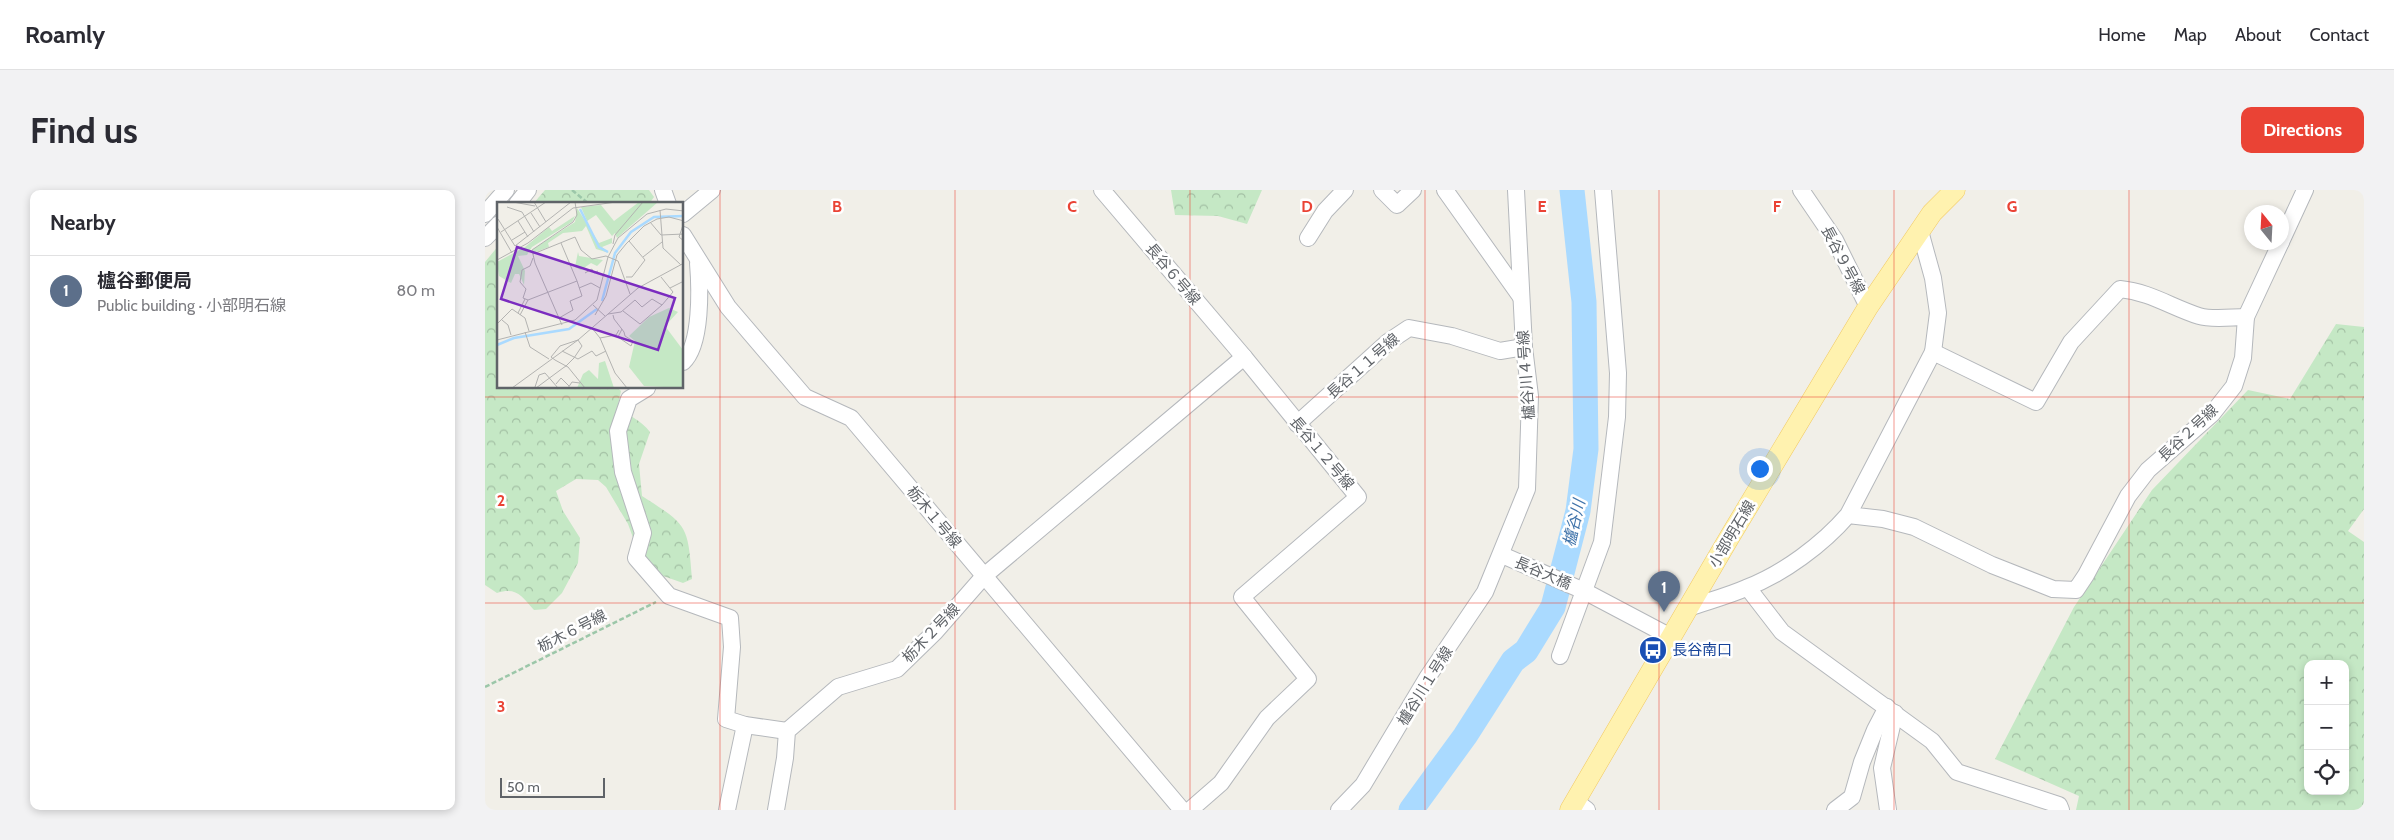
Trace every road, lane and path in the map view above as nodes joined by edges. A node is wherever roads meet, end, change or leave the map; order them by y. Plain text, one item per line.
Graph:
1 (506, 190) edge
2 (528, 190) edge
3 (572, 190) edge
4 (663, 190) edge
5 (712, 190) edge
6 (1102, 190) edge
7 (1345, 190) edge
8 (1382, 190) edge
9 (1413, 190) edge
10 (1445, 190) edge
11 (1515, 190) edge
12 (1603, 190) edge
13 (1801, 190) edge
14 (1955, 190) edge
15 (2305, 190) edge
16 (519, 202) edge
17 (587, 202) edge
18 (667, 202) edge
19 (684, 213) edge
20 (485, 214) edge
21 (2289, 225) edge
22 (497, 226) edge
23 (1920, 231) junction
24 (684, 236) edge
25 (485, 238) edge
26 (1308, 238) dead end
27 (2277, 250) edge
28 (697, 258) junction
29 (1521, 297) junction
30 (1868, 307) junction
31 (2246, 316) junction
32 (1524, 346) junction
33 (1933, 352) junction
34 (1244, 357) junction
35 (684, 361) edge
36 (645, 389) edge
37 (1297, 424) junction
38 (1848, 514) junction
39 (1502, 555) junction
40 (984, 576) junction
41 (1748, 588) junction
42 (1584, 591) junction
43 (669, 596) junction
44 (1688, 608) junction
45 (1671, 637) junction
46 (1560, 656) dead end
47 (485, 688) edge
48 (1891, 710) junction
49 (745, 725) junction
50 (787, 731) junction
51 (1577, 807) edge
52 (727, 810) edge
53 (776, 810) edge
54 (1182, 810) edge
55 (1190, 810) edge
56 (1339, 810) edge
57 (1835, 810) edge
58 (1888, 810) edge
59 (2061, 810) edge

1 - 20 street
2 - 16 street
3 - 17 path
4 - 18 street
5 - 19 street
6 - 34 street, 長谷６号線
7 - 26 street
8 - 9 street
10 - 29 street
11 - 29 street, 櫨谷川４号線
12 - 42 street
13 - 30 street, 長谷９号線
14 - 23 main road, 小部明石線
15 - 21 street
22 - 25 street
23 - 30 main road, 小部明石線
23 - 33 street
24 - 28 street, 栃木１号線
27 - 31 street
28 - 35 street
28 - 40 street, 栃木１号線
29 - 32 street, 櫨谷川４号線
30 - 44 main road, 小部明石線
31 - 33 street
31 - 38 street, 長谷２号線
32 - 37 street, 長谷１１号線
32 - 39 street, 櫨谷川４号線
33 - 38 street
34 - 37 street, 長谷１２号線
34 - 40 street
36 - 43 street
37 - 55 street, 長谷１２号線
38 - 41 street
39 - 42 street, 長谷大橋
39 - 56 street, 櫨谷川１号線
40 - 50 street, 栃木２号線
40 - 54 street, 栃木１号線
41 - 44 street
41 - 48 street
42 - 45 street, 長谷大橋
42 - 46 street
43 - 47 path, 栃木６号線
43 - 49 street
44 - 45 main road, 小部明石線
45 - 51 main road, 小部明石線
48 - 57 street
48 - 58 street
48 - 59 street
49 - 50 street
49 - 52 street
50 - 53 street

